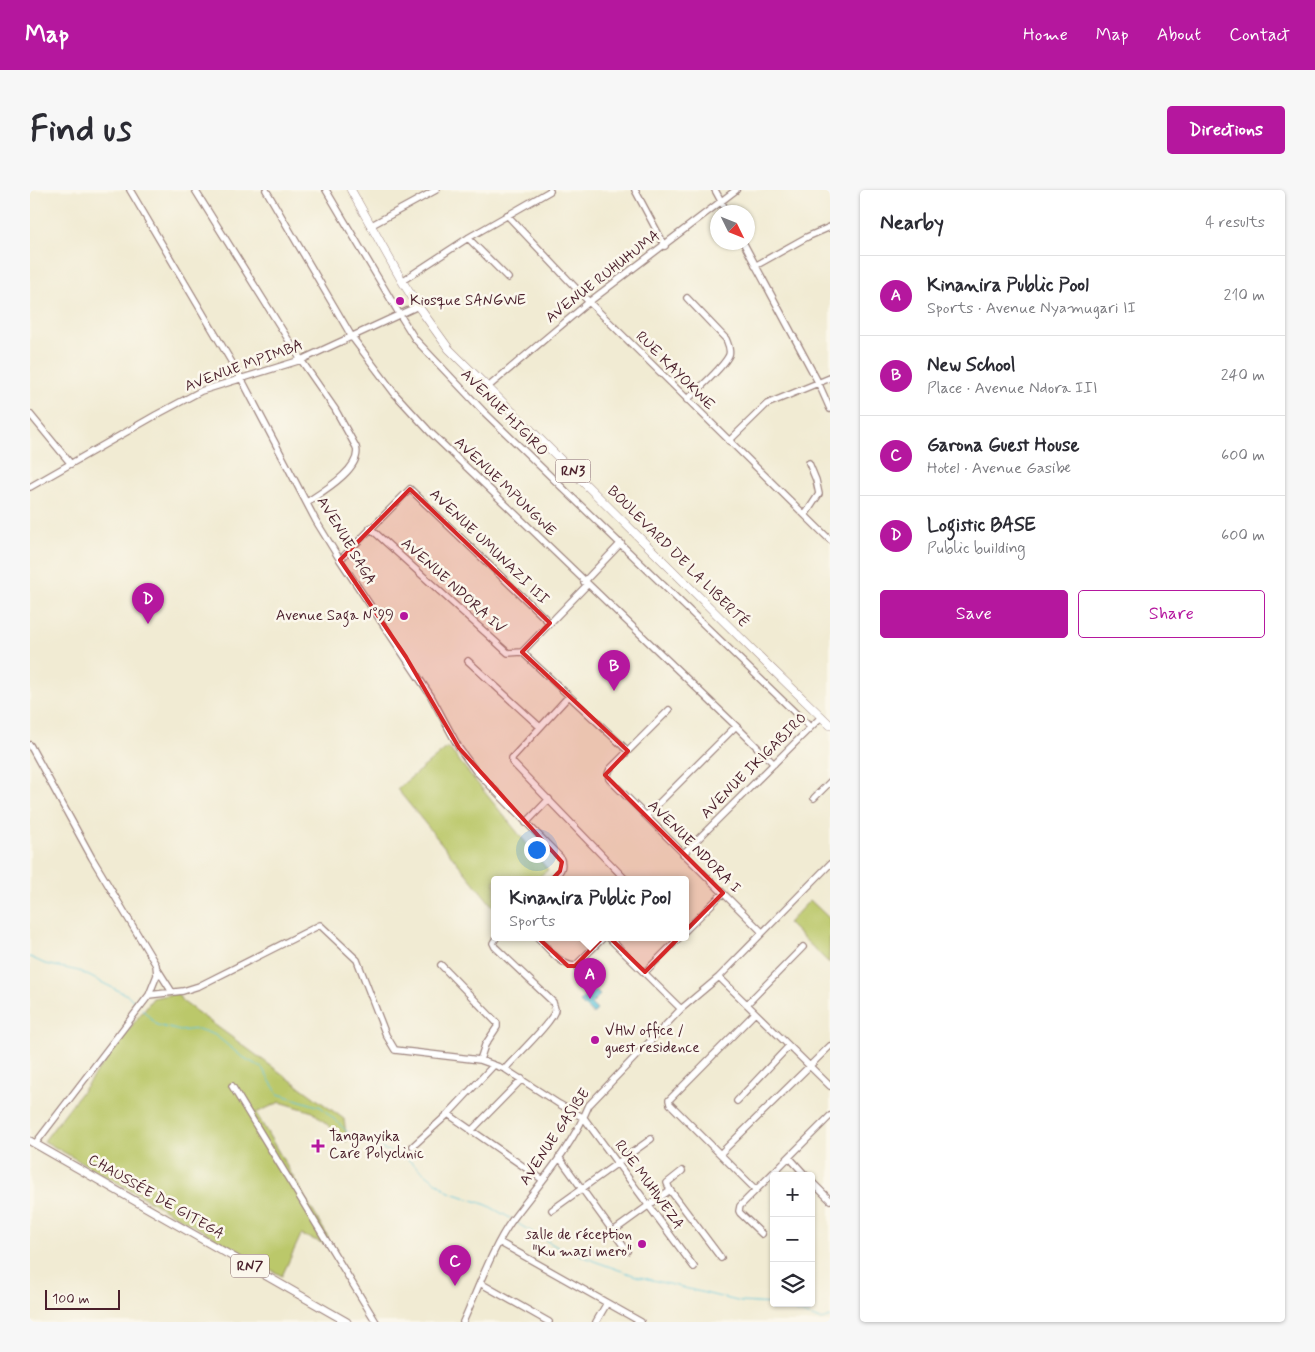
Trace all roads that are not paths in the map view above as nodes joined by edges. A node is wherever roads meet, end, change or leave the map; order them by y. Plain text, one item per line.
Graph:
1 (130, 190) edge
2 (195, 190) edge
3 (266, 190) edge
4 (326, 190) edge
5 (351, 190) edge
6 (436, 190) edge
7 (635, 190) edge
8 (716, 190) edge
9 (736, 190) edge
10 (550, 191) edge
11 (721, 201) junction
12 (723, 205) edge
13 (507, 215) junction
14 (370, 226) junction
15 (830, 227) edge
16 (468, 238) junction
17 (665, 246) junction
18 (747, 250) edge
19 (755, 266) junction
20 (508, 278) dead end
21 (402, 281) junction
22 (687, 298) dead end
23 (589, 302) junction
24 (418, 306) junction
25 (400, 315) junction
26 (352, 337) junction
27 (301, 360) junction
28 (241, 378) junction
29 (830, 378) edge
30 (818, 382) junction
31 (488, 387) junction
32 (687, 400) junction
33 (830, 409) edge
34 (30, 414) edge
35 (729, 442) junction
36 (809, 463) dead end
37 (71, 464) junction
38 (30, 487) edge
39 (307, 502) junction
40 (805, 515) junction
41 (370, 528) junction
42 (830, 540) edge
43 (620, 543) junction
44 (340, 560) junction
45 (586, 583) junction
46 (550, 623) junction
47 (522, 652) junction
48 (468, 661) dead end
49 (568, 697) junction
50 (668, 710) dead end
51 (821, 717) junction
52 (830, 725) edge
53 (736, 726) junction
54 (540, 727) junction
55 (810, 727) junction
56 (30, 745) edge
57 (628, 752) junction
58 (774, 764) junction
59 (830, 782) edge
60 (814, 798) dead end
61 (549, 799) junction
62 (646, 816) junction
63 (526, 823) junction
64 (683, 854) junction
65 (830, 864) edge
66 (556, 876) edge
67 (622, 876) edge
68 (723, 893) junction
69 (689, 927) edge
70 (762, 932) junction
71 (494, 941) edge
72 (541, 941) edge
73 (600, 941) edge
74 (612, 941) edge
75 (676, 941) edge
76 (803, 947) dead end
77 (441, 965) dead end
78 (575, 966) junction
79 (158, 970) junction
80 (645, 972) junction
81 (719, 976) junction
82 (594, 982) dead end
83 (172, 992) junction
84 (150, 995) junction
85 (747, 1004) junction
86 (681, 1010) junction
87 (755, 1013) junction
88 (789, 1046) junction
89 (830, 1046) edge
90 (480, 1060) junction
91 (494, 1065) junction
92 (809, 1065) junction
93 (505, 1068) junction
94 (522, 1079) junction
95 (232, 1086) dead end
96 (830, 1086) edge
97 (737, 1101) dead end
98 (448, 1114) junction
99 (830, 1116) edge
100 (584, 1118) junction
101 (471, 1131) junction
102 (651, 1139) dead end
103 (32, 1142) edge
104 (413, 1146) dead end
105 (720, 1154) junction
106 (559, 1157) junction
107 (789, 1157) junction
108 (617, 1163) junction
109 (682, 1171) dead end
110 (802, 1172) edge
111 (543, 1180) junction
112 (815, 1185) edge
113 (581, 1190) junction
114 (670, 1190) junction
115 (756, 1190) junction
116 (830, 1200) edge
117 (649, 1205) junction
118 (552, 1210) dead end
119 (612, 1232) junction
120 (762, 1234) dead end
121 (499, 1242) junction
122 (627, 1251) dead end
123 (720, 1258) dead end
124 (694, 1267) dead end
125 (480, 1283) junction
126 (607, 1303) junction
127 (347, 1322) edge
128 (376, 1322) edge
129 (463, 1322) edge
130 (549, 1322) edge
131 (596, 1322) edge
132 (641, 1322) edge

1 - 28 street, AVENUE SAGA
2 - 27 street
3 - 26 street, AVENUE MPUNGWE
4 - 25 street, AVENUE HIGIRO
5 - 14 highway, BOULEVARD DE LA LIBERTÉ / RN3
6 - 14 street
7 - 17 street
8 - 11 street
9 - 11 street, AVENUE RUHUHUMA
10 - 13 street
11 - 12 street
11 - 17 street, AVENUE RUHUHUMA
13 - 16 street
13 - 23 street, RUE KAYOKWE
14 - 21 highway, BOULEVARD DE LA LIBERTÉ / RN3
15 - 19 street
16 - 20 street
16 - 21 street
17 - 23 street, AVENUE RUHUHUMA
18 - 19 street
19 - 30 street
21 - 24 highway, BOULEVARD DE LA LIBERTÉ / RN3
22 - 32 street
23 - 31 street, AVENUE RUHUHUMA
23 - 32 street, RUE KAYOKWE
24 - 25 street, AVENUE MPIMBA
24 - 31 highway, BOULEVARD DE LA LIBERTÉ / RN3
25 - 26 street, AVENUE MPIMBA
25 - 43 street, AVENUE HIGIRO
26 - 27 street, AVENUE MPIMBA
26 - 45 street, AVENUE MPUNGWE
27 - 28 street, AVENUE MPIMBA
27 - 39 street
28 - 37 street, AVENUE MPIMBA
28 - 39 street, AVENUE SAGA
29 - 30 street
30 - 33 street
30 - 35 street
31 - 51 highway, BOULEVARD DE LA LIBERTÉ / RN3
32 - 35 street, RUE KAYOKWE
34 - 37 street
35 - 40 street, RUE KAYOKWE
36 - 40 street
37 - 38 street, AVENUE MPIMBA
39 - 44 street, AVENUE SAGA
40 - 42 street, RUE KAYOKWE
41 - 44 street
41 - 46 street, AVENUE UMUNAZI III
41 - 47 street, AVENUE NDORA IV
43 - 45 street
43 - 55 street, AVENUE HIGIRO
44 - 63 street, AVENUE SAGA
45 - 46 street
45 - 53 street, AVENUE MPUNGWE
46 - 47 street
47 - 49 street
48 - 54 street
49 - 54 street
49 - 57 street
50 - 57 street
51 - 52 highway, BOULEVARD DE LA LIBERTÉ / RN3
51 - 55 street, AVENUE IKIGABIRO
53 - 58 street, AVENUE MPUNGWE
53 - 62 street
54 - 61 street
55 - 58 street, AVENUE IKIGABIRO
56 - 79 street
57 - 62 street, AVENUE NDORA I
58 - 64 street, AVENUE IKIGABIRO
59 - 60 street
61 - 63 street
61 - 67 street
62 - 64 street, AVENUE NDORA I
63 - 66 street, AVENUE SAGA
64 - 68 street, AVENUE NDORA I
65 - 70 street, AVENUE GASIBE
68 - 69 street
68 - 70 street, AVENUE NDORA I
70 - 81 street, AVENUE GASIBE
71 - 93 street
72 - 78 street
73 - 78 street
74 - 80 street
75 - 80 street
76 - 85 street
77 - 90 street
78 - 82 street
79 - 83 street
79 - 84 street
80 - 86 street
81 - 85 street
81 - 86 street, AVENUE GASIBE
83 - 84 street
83 - 90 street
84 - 103 street
85 - 87 street
86 - 100 street, AVENUE GASIBE
87 - 88 street
87 - 105 street
88 - 92 street
88 - 97 street
89 - 92 street
90 - 91 street
91 - 93 street
91 - 98 street
92 - 96 street
92 - 105 street
93 - 94 street
94 - 100 street
94 - 101 street
95 - 128 street
98 - 101 street
98 - 104 street
99 - 107 street
100 - 106 street, AVENUE GASIBE
100 - 108 street, RUE MUHWEZA
101 - 111 street
102 - 108 street
103 - 127 main road, CHAUSSÉE DE GITEGA / RN7
105 - 115 street
106 - 111 street, AVENUE GASIBE
106 - 113 street
107 - 110 street
107 - 115 street
108 - 113 street
108 - 117 street, RUE MUHWEZA
109 - 114 street
111 - 121 street, AVENUE GASIBE
112 - 116 street
113 - 118 street
113 - 119 street
114 - 117 street
114 - 123 street
115 - 120 street
117 - 119 street
117 - 124 street, RUE MUHWEZA
119 - 122 street
121 - 125 street, AVENUE GASIBE
121 - 126 street
125 - 129 street, AVENUE GASIBE
125 - 130 street
126 - 131 street
126 - 132 street

